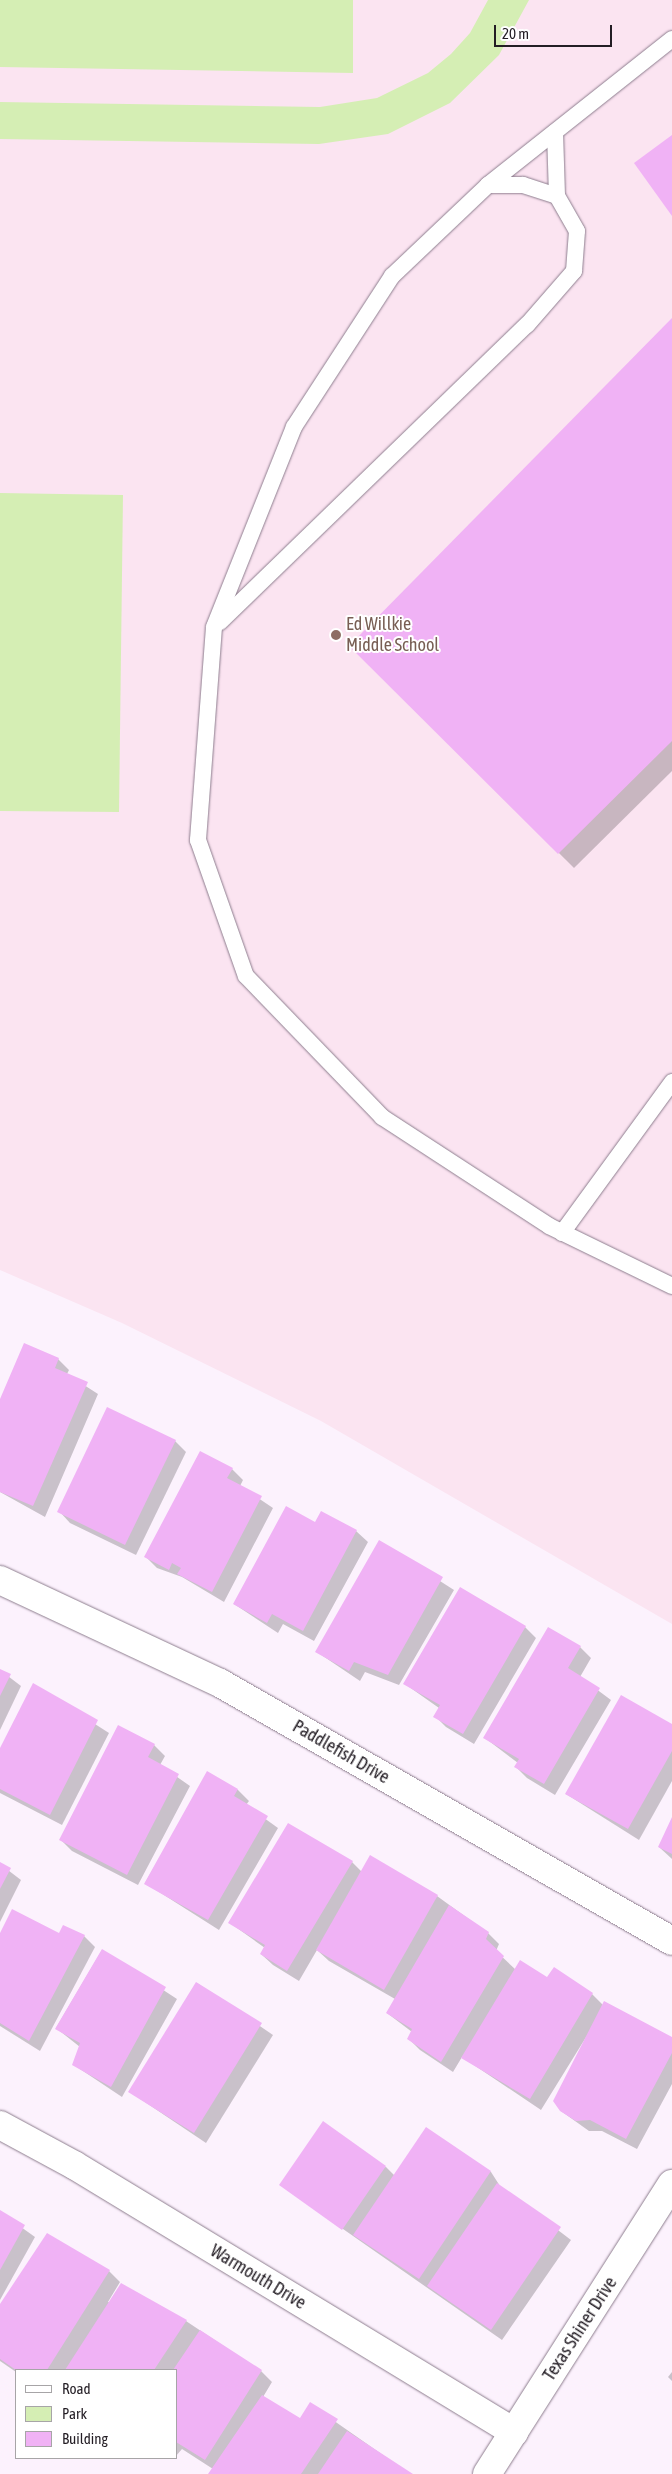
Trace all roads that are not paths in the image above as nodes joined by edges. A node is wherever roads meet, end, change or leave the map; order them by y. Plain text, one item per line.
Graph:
1 (672, 39) edge
2 (555, 132) junction
3 (488, 185) junction
4 (557, 196) junction
5 (214, 627) junction
6 (672, 1082) edge
7 (562, 1233) junction
8 (672, 1286) edge
9 (0, 1580) edge
10 (672, 1941) edge
11 (0, 2125) edge
12 (672, 2184) edge
13 (514, 2432) junction
14 (487, 2474) edge

1 - 2 lane
2 - 3 lane
2 - 4 lane
3 - 4 lane
3 - 5 lane
4 - 5 lane
5 - 7 lane
6 - 7 lane
7 - 8 lane
9 - 10 street, Paddlefish Drive
11 - 13 street, Warmouth Drive
12 - 13 street, Texas Shiner Drive
13 - 14 street, Texas Shiner Drive

